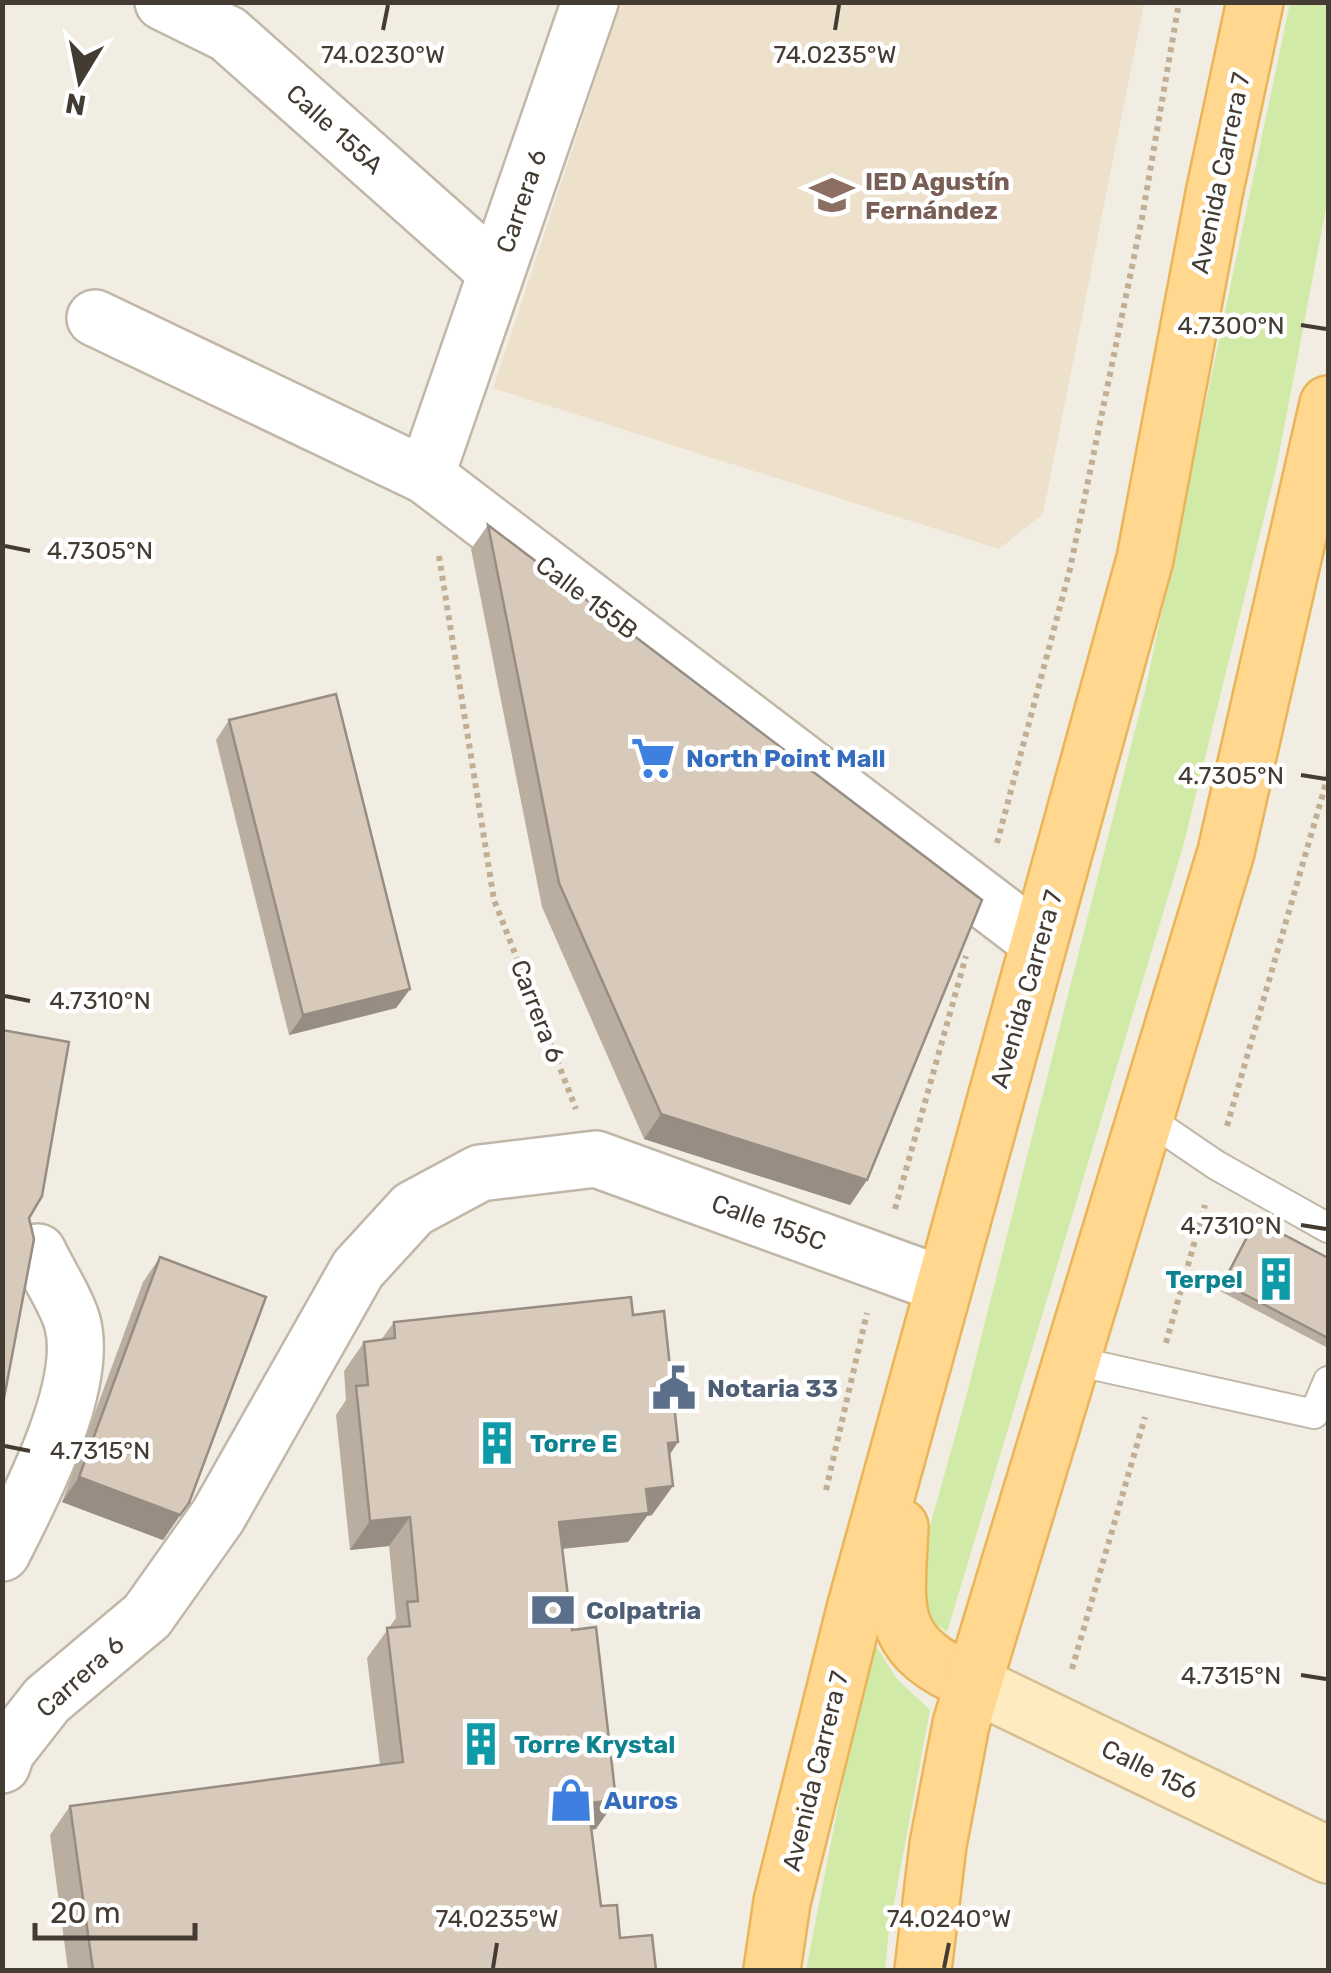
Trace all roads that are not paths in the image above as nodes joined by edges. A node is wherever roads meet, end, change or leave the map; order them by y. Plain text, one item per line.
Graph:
1 (163, 2) edge
2 (590, 2) edge
3 (1256, 2) edge
4 (496, 272) junction
5 (95, 318) dead end
6 (1328, 404) edge
7 (426, 476) junction
8 (1313, 559) edge
9 (1039, 942) junction
10 (1144, 1116) junction
11 (596, 1159) joint
12 (1328, 1228) edge
13 (38, 1252) edge
14 (943, 1285) junction
15 (1075, 1361) junction
16 (919, 1380) junction
17 (1328, 1381) edge
18 (2, 1553) edge
19 (972, 1683) junction
20 (2, 1766) edge
21 (1328, 1855) edge
22 (772, 1970) edge
23 (923, 1970) edge

1 - 4 street, Calle 155A
2 - 4 street, Carrera 6
3 - 9 main road, Avenida Carrera 7
4 - 7 street, Carrera 6
5 - 7 street, Calle 155B
6 - 8 main road
7 - 9 street, Calle 155B
8 - 10 main road
9 - 14 main road, Avenida Carrera 7
10 - 12 lane
10 - 15 main road
11 - 14 street, Calle 155C
11 - 20 street, Carrera 6
13 - 18 street
14 - 16 main road, Avenida Carrera 7
15 - 17 lane
15 - 19 main road
16 - 19 main road
16 - 22 main road, Avenida Carrera 7
19 - 21 street, Calle 156
19 - 23 main road

